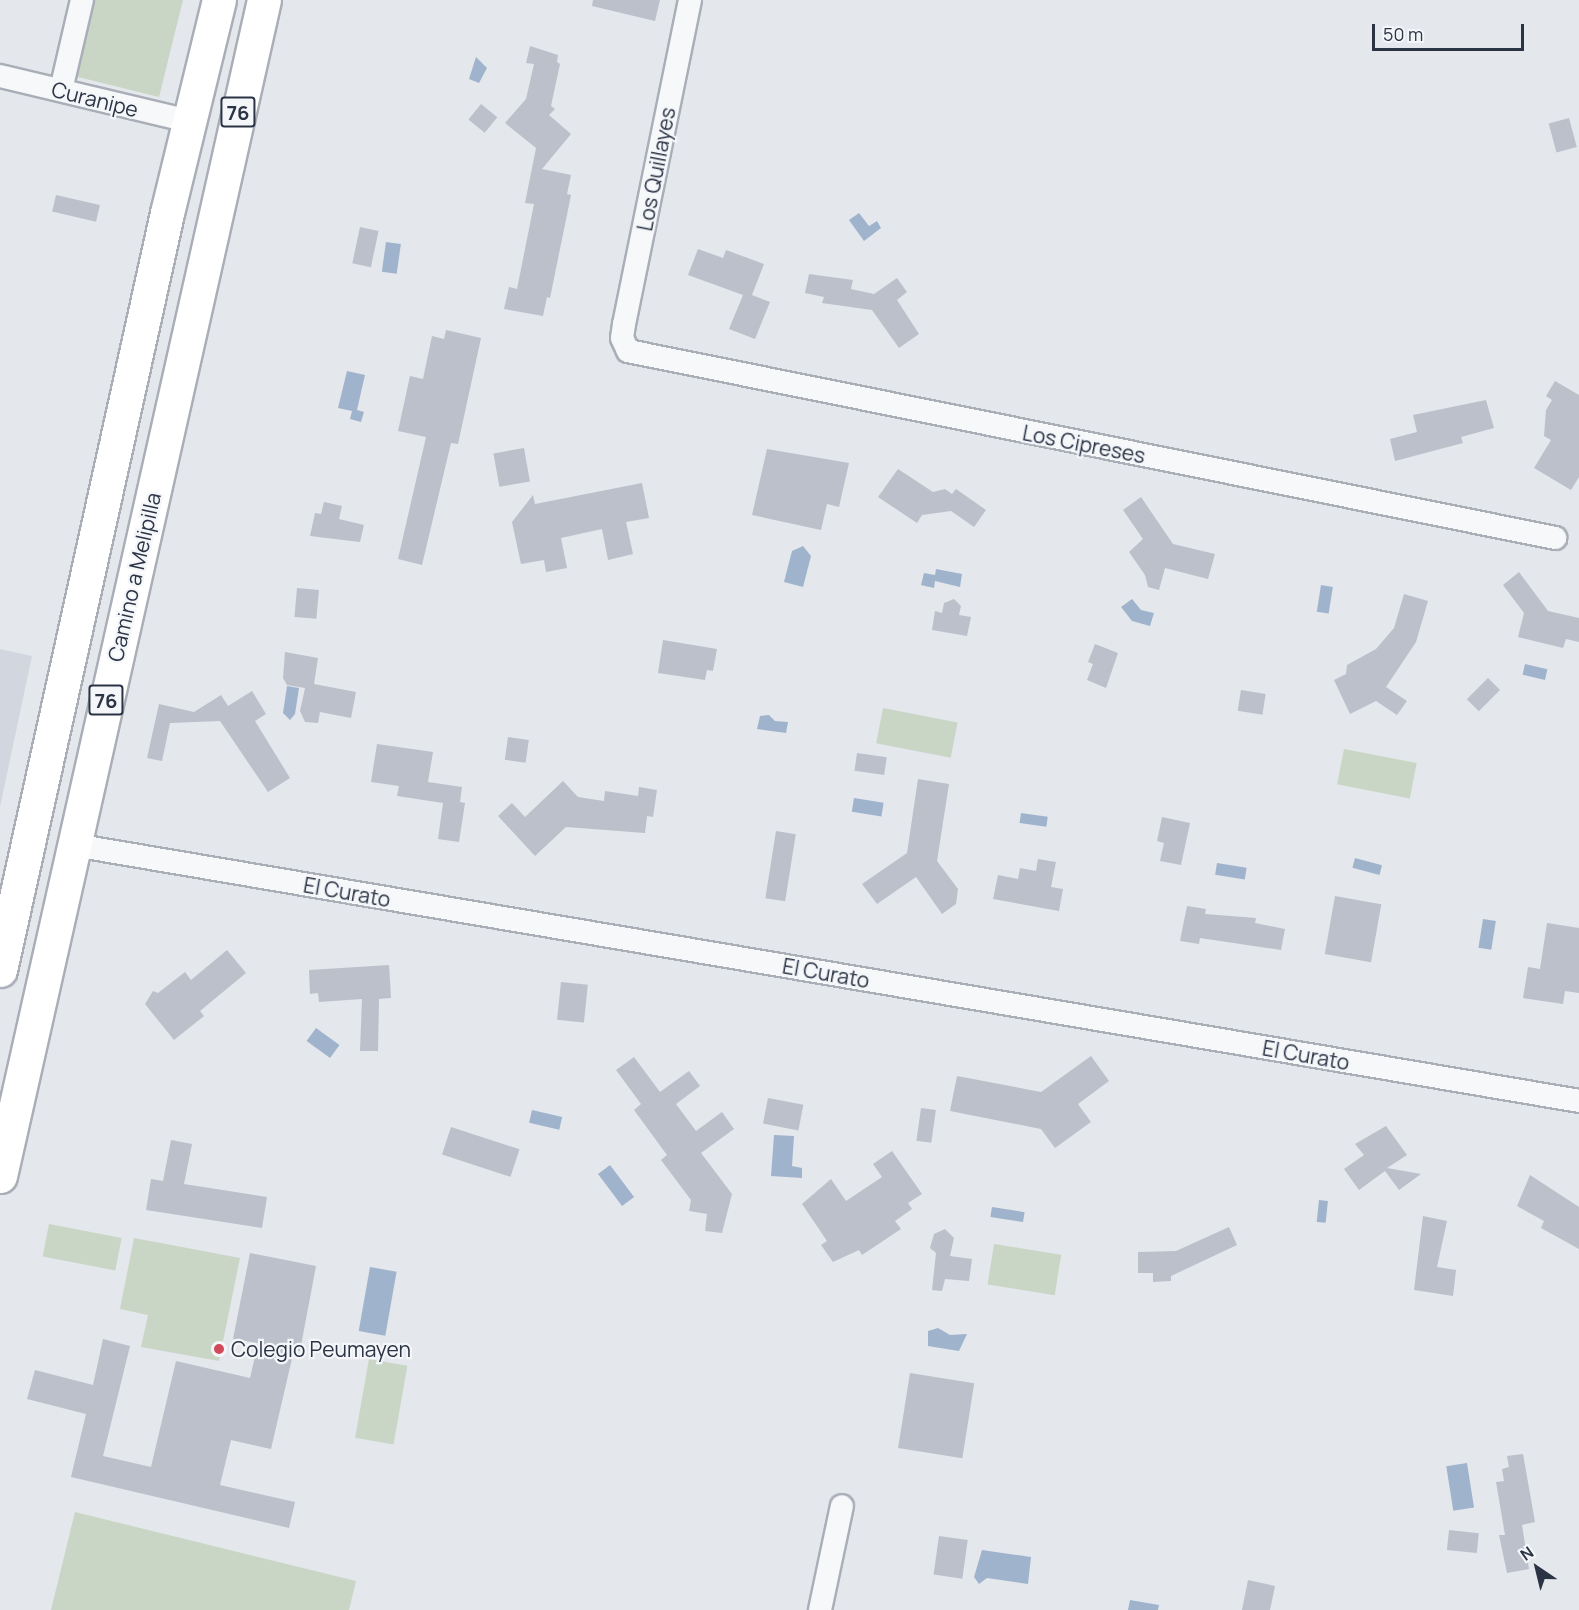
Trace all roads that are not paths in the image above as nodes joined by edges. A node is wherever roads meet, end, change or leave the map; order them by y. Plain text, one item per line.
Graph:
1 (82, 0) edge
2 (219, 0) edge
3 (264, 0) edge
4 (690, 0) edge
5 (0, 76) edge
6 (61, 90) junction
7 (189, 121) junction
8 (622, 338) joint
9 (1555, 538) dead end
10 (74, 845) junction
11 (0, 970) edge
12 (1579, 1101) edge
13 (0, 1176) edge
14 (842, 1506) dead end
15 (820, 1610) edge

1 - 6 street
2 - 7 main road, 76
3 - 10 main road, Camino a Melipilla / 76
4 - 8 street, Los Quillayes
5 - 6 street, Curanipe
6 - 7 street, Curanipe
7 - 11 main road, 76
8 - 9 street, Los Cipreses
10 - 12 street, El Curato
10 - 13 main road, Camino a Melipilla / 76
14 - 15 street

